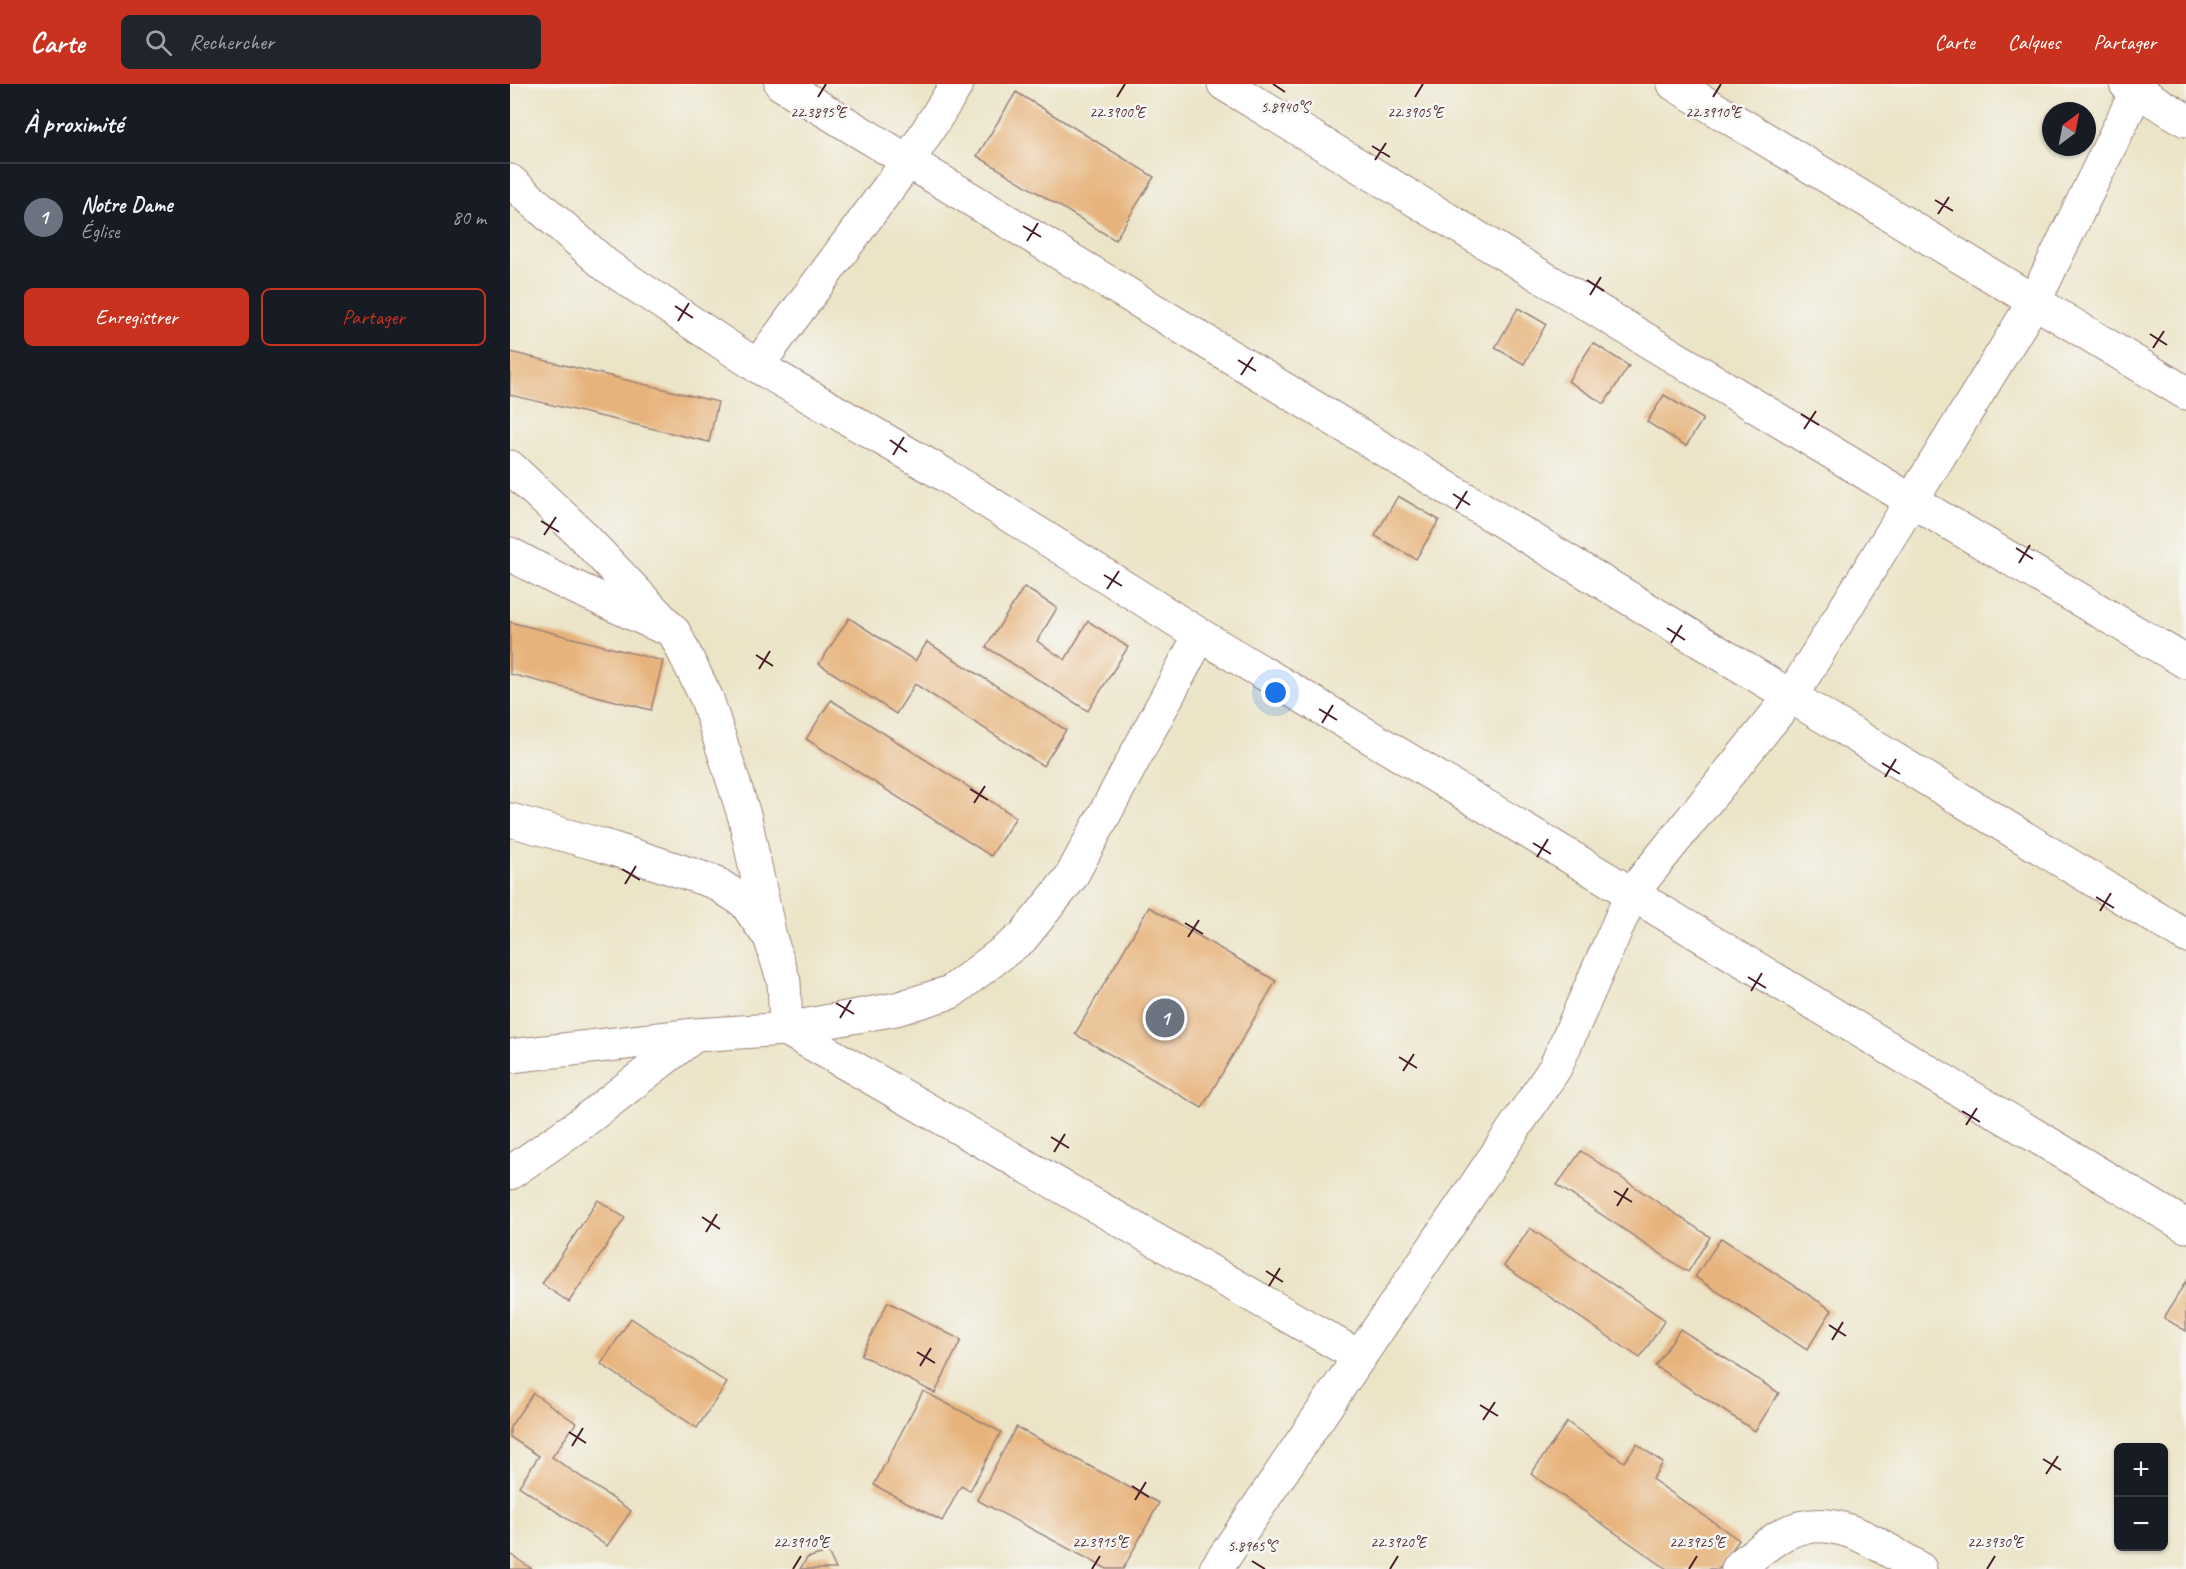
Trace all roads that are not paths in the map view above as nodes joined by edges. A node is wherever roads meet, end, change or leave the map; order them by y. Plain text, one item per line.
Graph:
1 (781, 84) edge
2 (957, 84) edge
3 (1224, 84) edge
4 (1674, 84) edge
5 (2134, 86) edge
6 (2186, 120) edge
7 (909, 160) junction
8 (510, 181) edge
9 (2034, 302) junction
10 (757, 366) junction
11 (2186, 393) edge
12 (510, 468) edge
13 (1912, 501) junction
14 (510, 554) edge
15 (674, 632) junction
16 (1200, 635) junction
17 (2186, 662) edge
18 (1792, 695) junction
19 (510, 820) edge
20 (1632, 893) junction
21 (2186, 936) edge
22 (770, 937) junction
23 (786, 1029) junction
24 (695, 1035) junction
25 (510, 1056) edge
26 (510, 1173) edge
27 (2186, 1226) edge
28 (1360, 1357) junction
29 (1216, 1569) edge
30 (1738, 1569) edge
31 (1920, 1569) edge

1 - 7 main road
2 - 7 main road
3 - 13 main road
4 - 9 main road
5 - 6 main road
5 - 9 main road
7 - 10 main road
7 - 18 main road
8 - 10 main road
9 - 11 main road
9 - 13 main road
10 - 16 main road
12 - 15 main road
13 - 17 main road
13 - 18 main road
14 - 15 main road
15 - 22 main road
16 - 20 main road
16 - 23 main road
18 - 20 main road
18 - 21 main road
19 - 22 main road
20 - 27 main road
20 - 28 main road
22 - 23 main road
23 - 24 main road
23 - 28 main road
24 - 25 main road
24 - 26 main road
28 - 29 main road
30 - 31 main road

